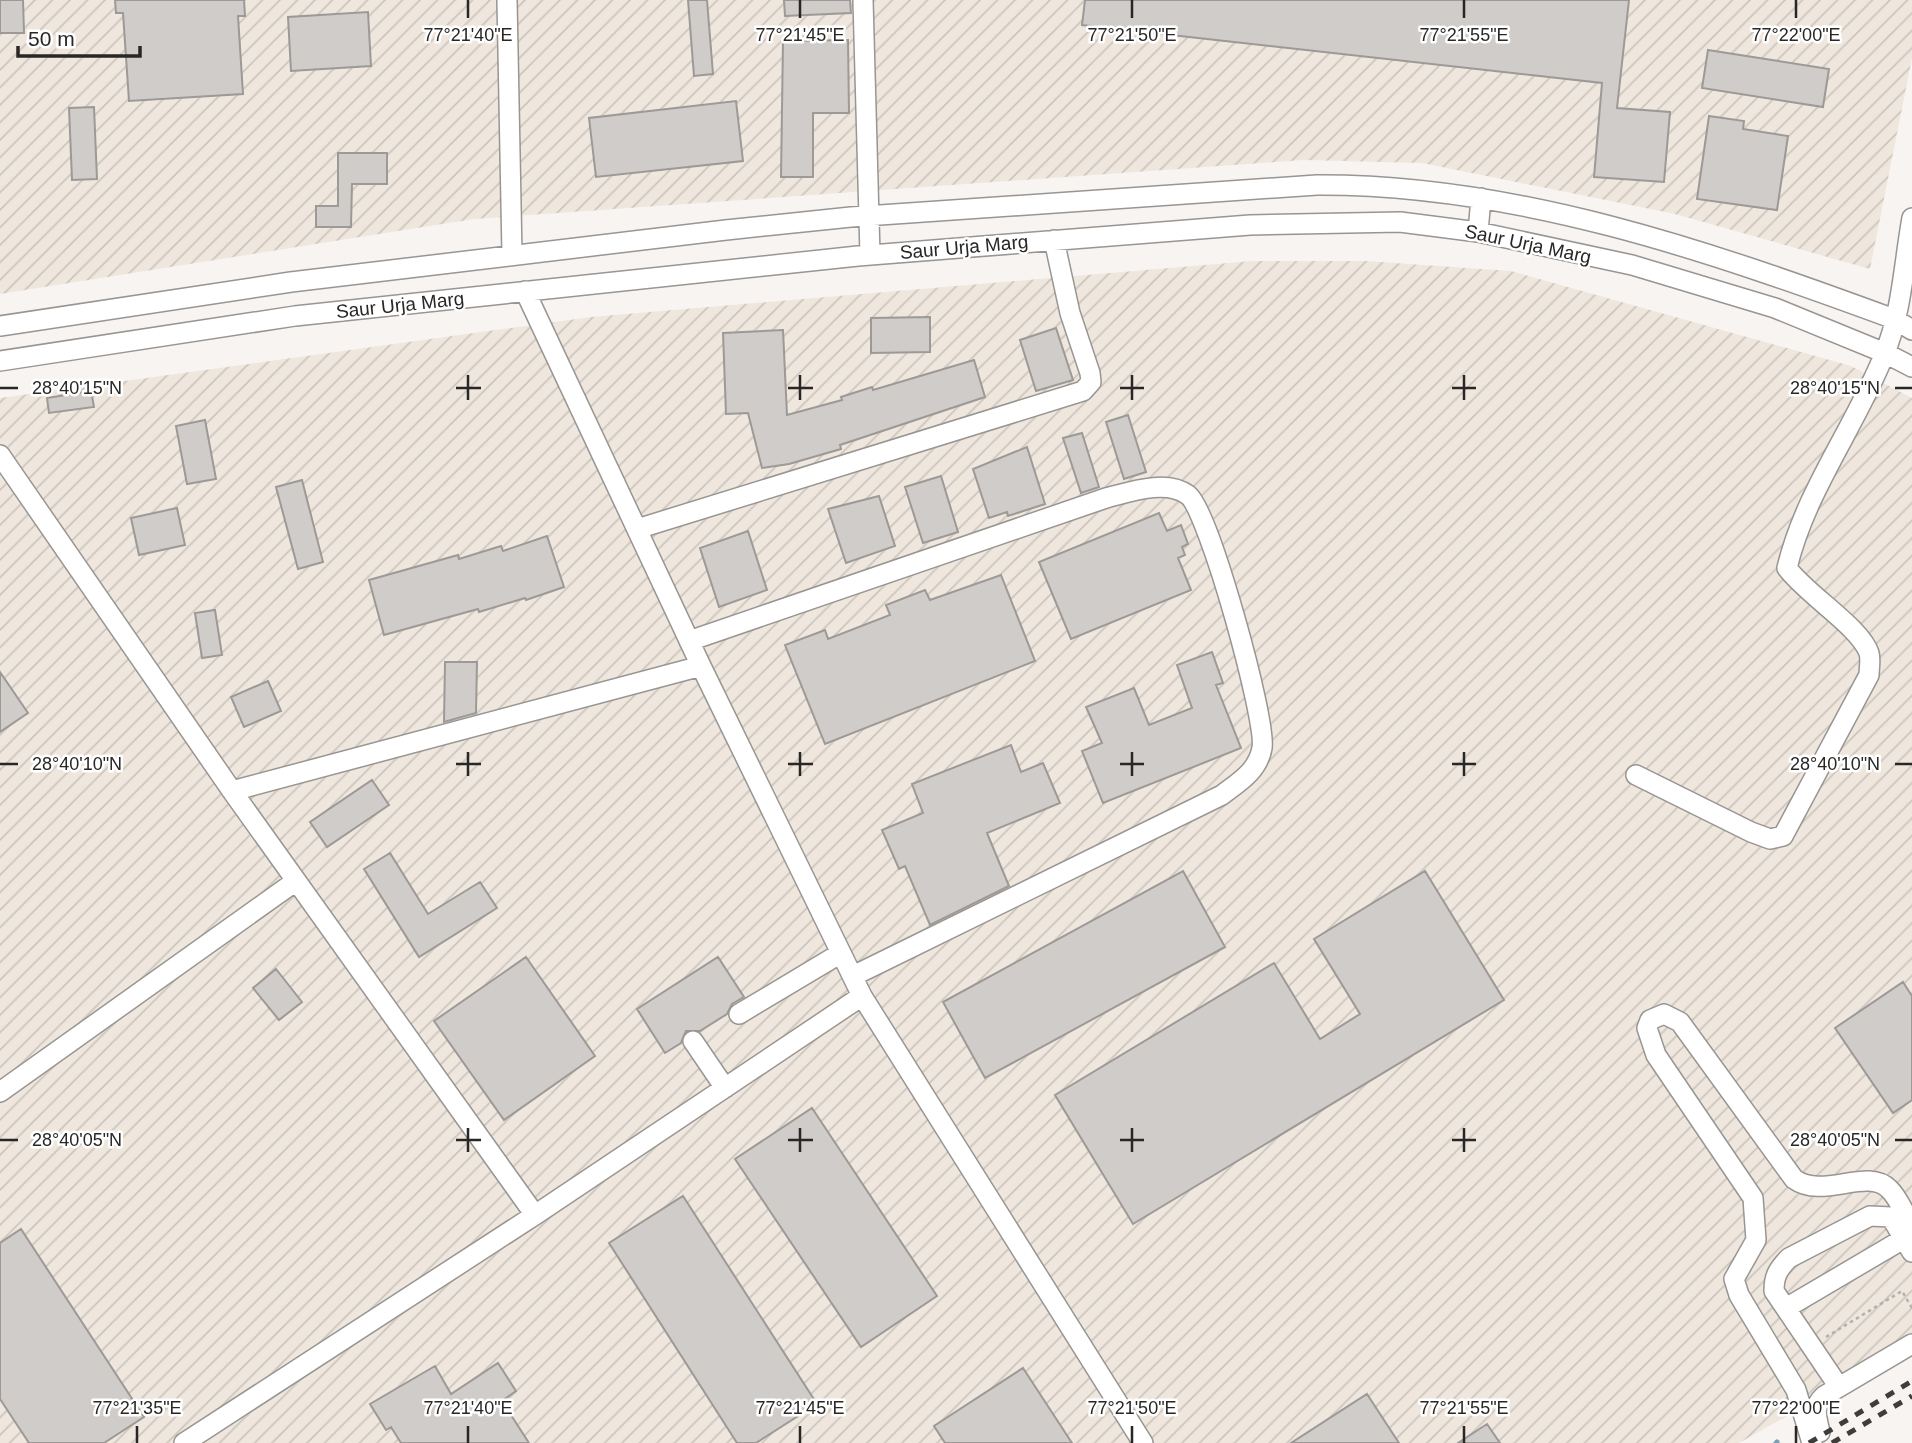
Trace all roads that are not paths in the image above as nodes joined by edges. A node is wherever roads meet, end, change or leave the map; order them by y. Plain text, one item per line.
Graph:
1 (495, 0) edge
2 (508, 0) edge
3 (517, 0) edge
4 (863, 0) edge
5 (508, 20) junction
6 (1482, 198) junction
7 (869, 217) junction
8 (1912, 218) edge
9 (1478, 232) junction
10 (1054, 240) junction
11 (512, 255) junction
12 (870, 255) junction
13 (525, 291) junction
14 (1894, 319) junction
15 (0, 326) edge
16 (1912, 330) edge
17 (1885, 353) junction
18 (0, 361) edge
19 (1912, 367) edge
20 (0, 456) edge
21 (637, 529) junction
22 (689, 640) junction
23 (701, 666) junction
24 (1636, 775) dead end
25 (232, 791) junction
26 (296, 881) junction
27 (841, 953) junction
28 (853, 976) junction
29 (862, 996) junction
30 (739, 1014) dead end
31 (693, 1041) dead end
32 (725, 1088) junction
33 (0, 1093) edge
34 (535, 1215) junction
35 (1910, 1239) edge
36 (1786, 1308) junction
37 (1912, 1344) edge
38 (1839, 1387) junction
39 (184, 1443) edge
40 (1143, 1443) edge
41 (1812, 1443) edge
42 (1824, 1443) edge

1 - 5 street
2 - 5 street
3 - 5 street
4 - 7 street
5 - 11 street
6 - 7 street, Saur Urja Marg
6 - 9 street
6 - 14 street, Saur Urja Marg
7 - 11 street, Saur Urja Marg
7 - 12 street
8 - 14 street
9 - 10 street, Saur Urja Marg
9 - 17 street, Saur Urja Marg
10 - 12 street, Saur Urja Marg
10 - 21 street
11 - 15 street, Saur Urja Marg
12 - 13 street, Saur Urja Marg
13 - 18 street, Saur Urja Marg
13 - 21 street
14 - 16 street, Saur Urja Marg
14 - 17 street
17 - 19 street, Saur Urja Marg
17 - 24 street
20 - 25 street
21 - 22 street
22 - 23 street
22 - 28 street
23 - 25 street
23 - 27 street
25 - 26 street
26 - 33 street
26 - 34 street
27 - 28 street
27 - 30 street
28 - 29 street
29 - 32 street
29 - 40 street
31 - 32 street
32 - 34 street
34 - 39 street
35 - 36 street
35 - 36 street
35 - 41 street
36 - 38 street
37 - 38 street
38 - 42 street

